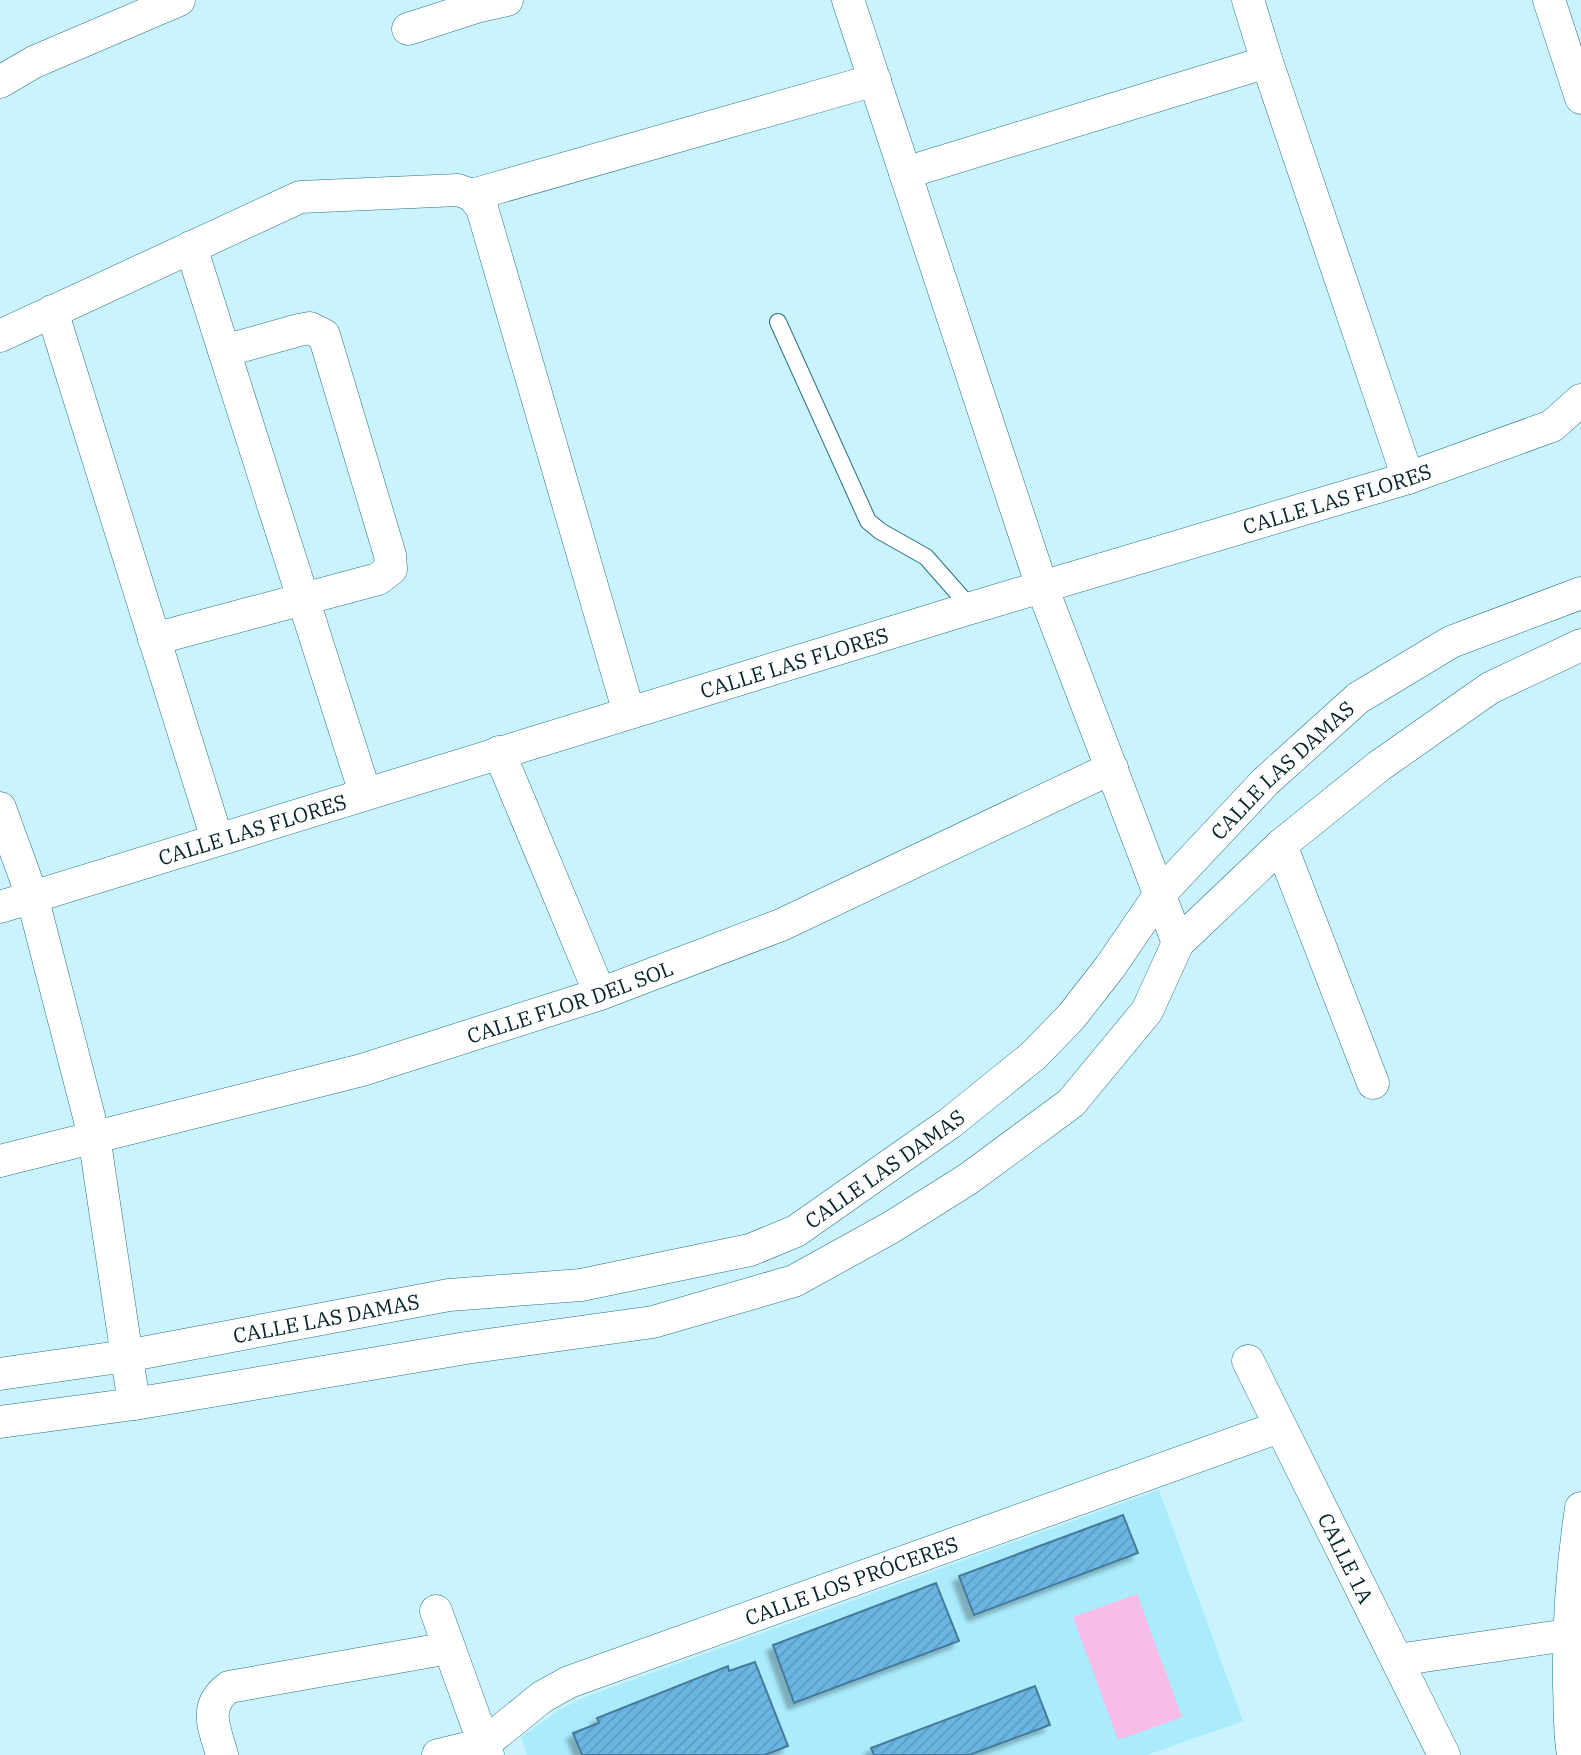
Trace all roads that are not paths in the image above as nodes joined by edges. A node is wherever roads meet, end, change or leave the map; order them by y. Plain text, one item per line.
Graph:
1 (180, 0) edge
2 (507, 0) edge
3 (848, 0) edge
4 (1248, 0) edge
5 (1549, 0) edge
6 (408, 29) dead end
7 (1267, 62) junction
8 (875, 80) junction
9 (0, 82) edge
10 (1581, 98) edge
11 (905, 173) junction
12 (472, 195) junction
13 (191, 247) junction
14 (52, 311) junction
15 (778, 322) dead end
16 (0, 335) edge
17 (224, 351) junction
18 (1581, 400) edge
19 (1408, 478) junction
20 (1042, 587) junction
21 (1581, 593) edge
22 (303, 600) junction
23 (971, 608) junction
24 (154, 639) junction
25 (1581, 645) edge
26 (629, 713) junction
27 (499, 752) junction
28 (1112, 768) junction
29 (365, 793) junction
30 (0, 808) edge
31 (217, 839) junction
32 (1281, 845) junction
33 (1160, 894) junction
34 (32, 897) junction
35 (0, 907) edge
36 (1178, 943) junction
37 (600, 993) junction
38 (1373, 1083) dead end
39 (94, 1136) junction
40 (0, 1161) edge
41 (773, 1242) junction
42 (794, 1280) junction
43 (127, 1356) junction
44 (1248, 1361) dead end
45 (0, 1374) edge
46 (134, 1404) junction
47 (0, 1422) edge
48 (1279, 1427) junction
49 (1581, 1508) edge
50 (1576, 1574) edge
51 (436, 1611) dead end
52 (1568, 1635) junction
53 (449, 1648) junction
54 (1397, 1660) junction
55 (1575, 1742) edge
56 (486, 1749) edge
57 (222, 1755) edge
58 (438, 1755) edge
59 (1444, 1755) edge

1 - 9 street
2 - 6 street
3 - 8 street
4 - 7 street
5 - 10 street
7 - 11 street
7 - 19 street
8 - 11 street
8 - 12 street
11 - 20 street
12 - 13 street
12 - 26 street
13 - 14 street
13 - 17 street
14 - 16 street
14 - 24 street
15 - 23 lane
17 - 22 street
17 - 22 street
18 - 19 street, CALLE LAS FLORES
19 - 20 street, CALLE LAS FLORES
20 - 23 street, CALLE LAS FLORES
20 - 28 street
21 - 33 street, CALLE LAS DAMAS
22 - 24 street
22 - 29 street
23 - 26 street, CALLE LAS FLORES
24 - 31 street
25 - 32 street, CALLE LAS DAMAS
26 - 27 street, CALLE LAS FLORES
27 - 29 street, CALLE LAS FLORES
27 - 37 street
28 - 33 street
28 - 37 street, CALLE FLOR DEL SOL
29 - 31 street, CALLE LAS FLORES
30 - 34 street
31 - 34 street, CALLE LAS FLORES
32 - 36 street, CALLE LAS DAMAS
32 - 38 street
33 - 36 street
33 - 41 street, CALLE LAS DAMAS
34 - 35 street, CALLE LAS FLORES
34 - 39 street
36 - 42 street, CALLE LAS DAMAS
37 - 39 street, CALLE FLOR DEL SOL
39 - 40 street, CALLE FLOR DEL SOL
39 - 43 street
41 - 42 street
41 - 43 street, CALLE LAS DAMAS
42 - 46 street, CALLE LAS DAMAS
43 - 45 street, CALLE LAS DAMAS
43 - 46 street
44 - 48 street, CALLE 1A
46 - 47 street, CALLE LAS DAMAS
48 - 54 street, CALLE 1A
48 - 56 street, CALLE LOS PRÓCERES
49 - 50 street
50 - 52 street
51 - 53 street
52 - 54 street
52 - 55 street
53 - 56 street
53 - 57 street
54 - 59 street, CALLE 1A
56 - 58 street, CALLE LOS PRÓCERES

